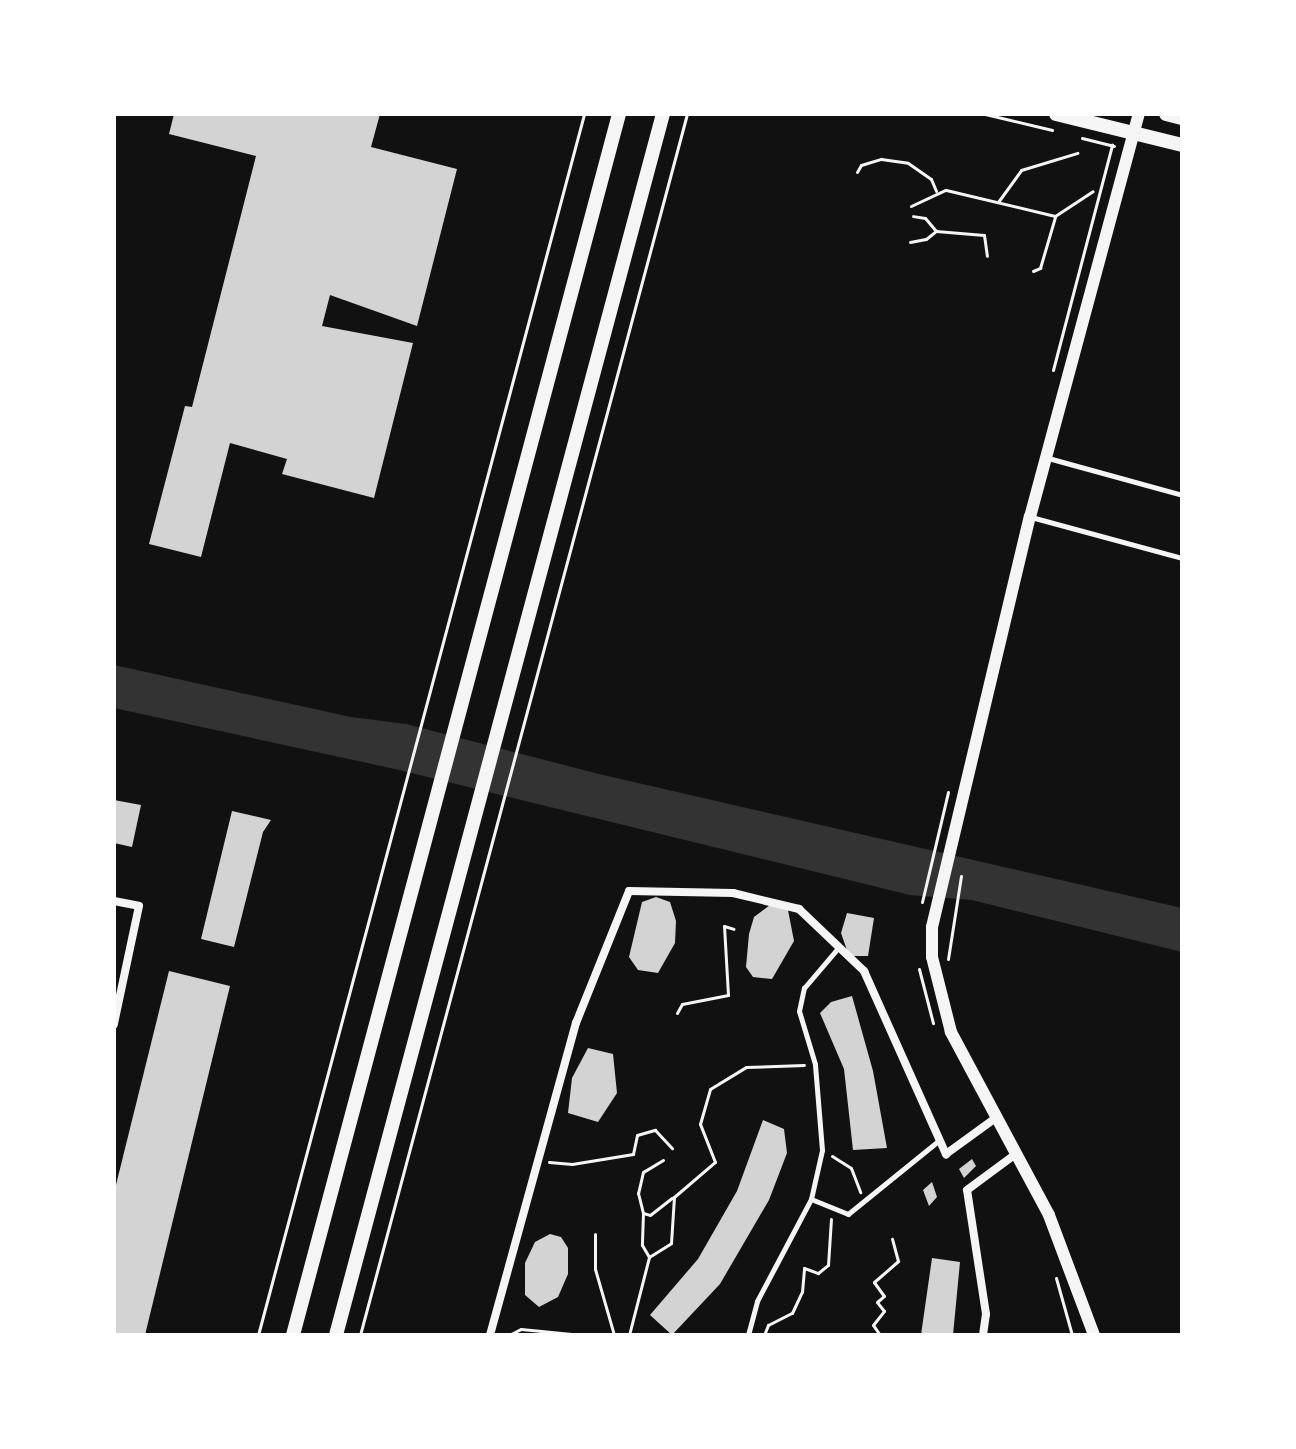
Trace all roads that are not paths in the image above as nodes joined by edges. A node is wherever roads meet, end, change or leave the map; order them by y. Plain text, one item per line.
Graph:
1 (619, 114) edge
2 (663, 114) edge
3 (1056, 114) edge
4 (1139, 114) edge
5 (1166, 114) edge
6 (1182, 118) edge
7 (1134, 133) junction
8 (1182, 145) edge
9 (1046, 457) junction
10 (1182, 495) edge
11 (1030, 517) junction
12 (1182, 558) edge
13 (114, 901) edge
14 (838, 948) junction
15 (114, 1024) edge
16 (997, 1117) junction
17 (937, 1142) junction
18 (1017, 1153) junction
19 (811, 1199) junction
20 (293, 1335) edge
21 (336, 1335) edge
22 (490, 1335) edge
23 (748, 1335) edge
24 (983, 1335) edge
25 (1094, 1335) edge

1 - 20 main road
2 - 21 main road
3 - 7 main road
4 - 7 street
5 - 6 main road
7 - 8 main road
7 - 9 street
9 - 10 lane
9 - 11 street
11 - 12 lane
11 - 16 street
13 - 15 street
14 - 17 street
14 - 19 lane
14 - 22 street
16 - 17 street
16 - 18 street
17 - 19 lane
18 - 24 street
18 - 25 street
19 - 23 lane

